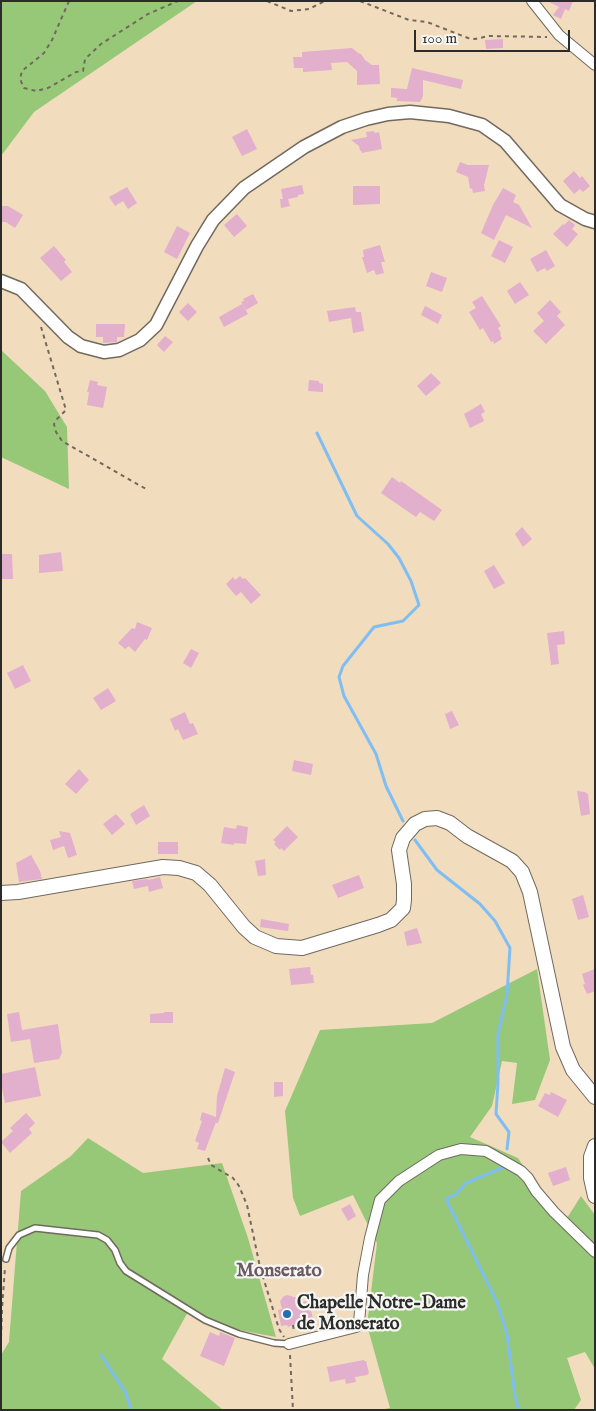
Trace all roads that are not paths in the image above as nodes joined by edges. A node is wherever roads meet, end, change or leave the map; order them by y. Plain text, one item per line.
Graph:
1 (532, 1) edge
2 (595, 65) edge
3 (595, 222) edge
4 (1, 280) edge
5 (1, 893) edge
6 (595, 1098) edge
7 (595, 1146) edge
8 (595, 1196) edge
9 (595, 1252) edge
10 (6, 1259) road end
11 (289, 1344) joint

1 - 2 street
3 - 4 street
5 - 6 main road
7 - 8 main road
9 - 11 street
10 - 11 lane

